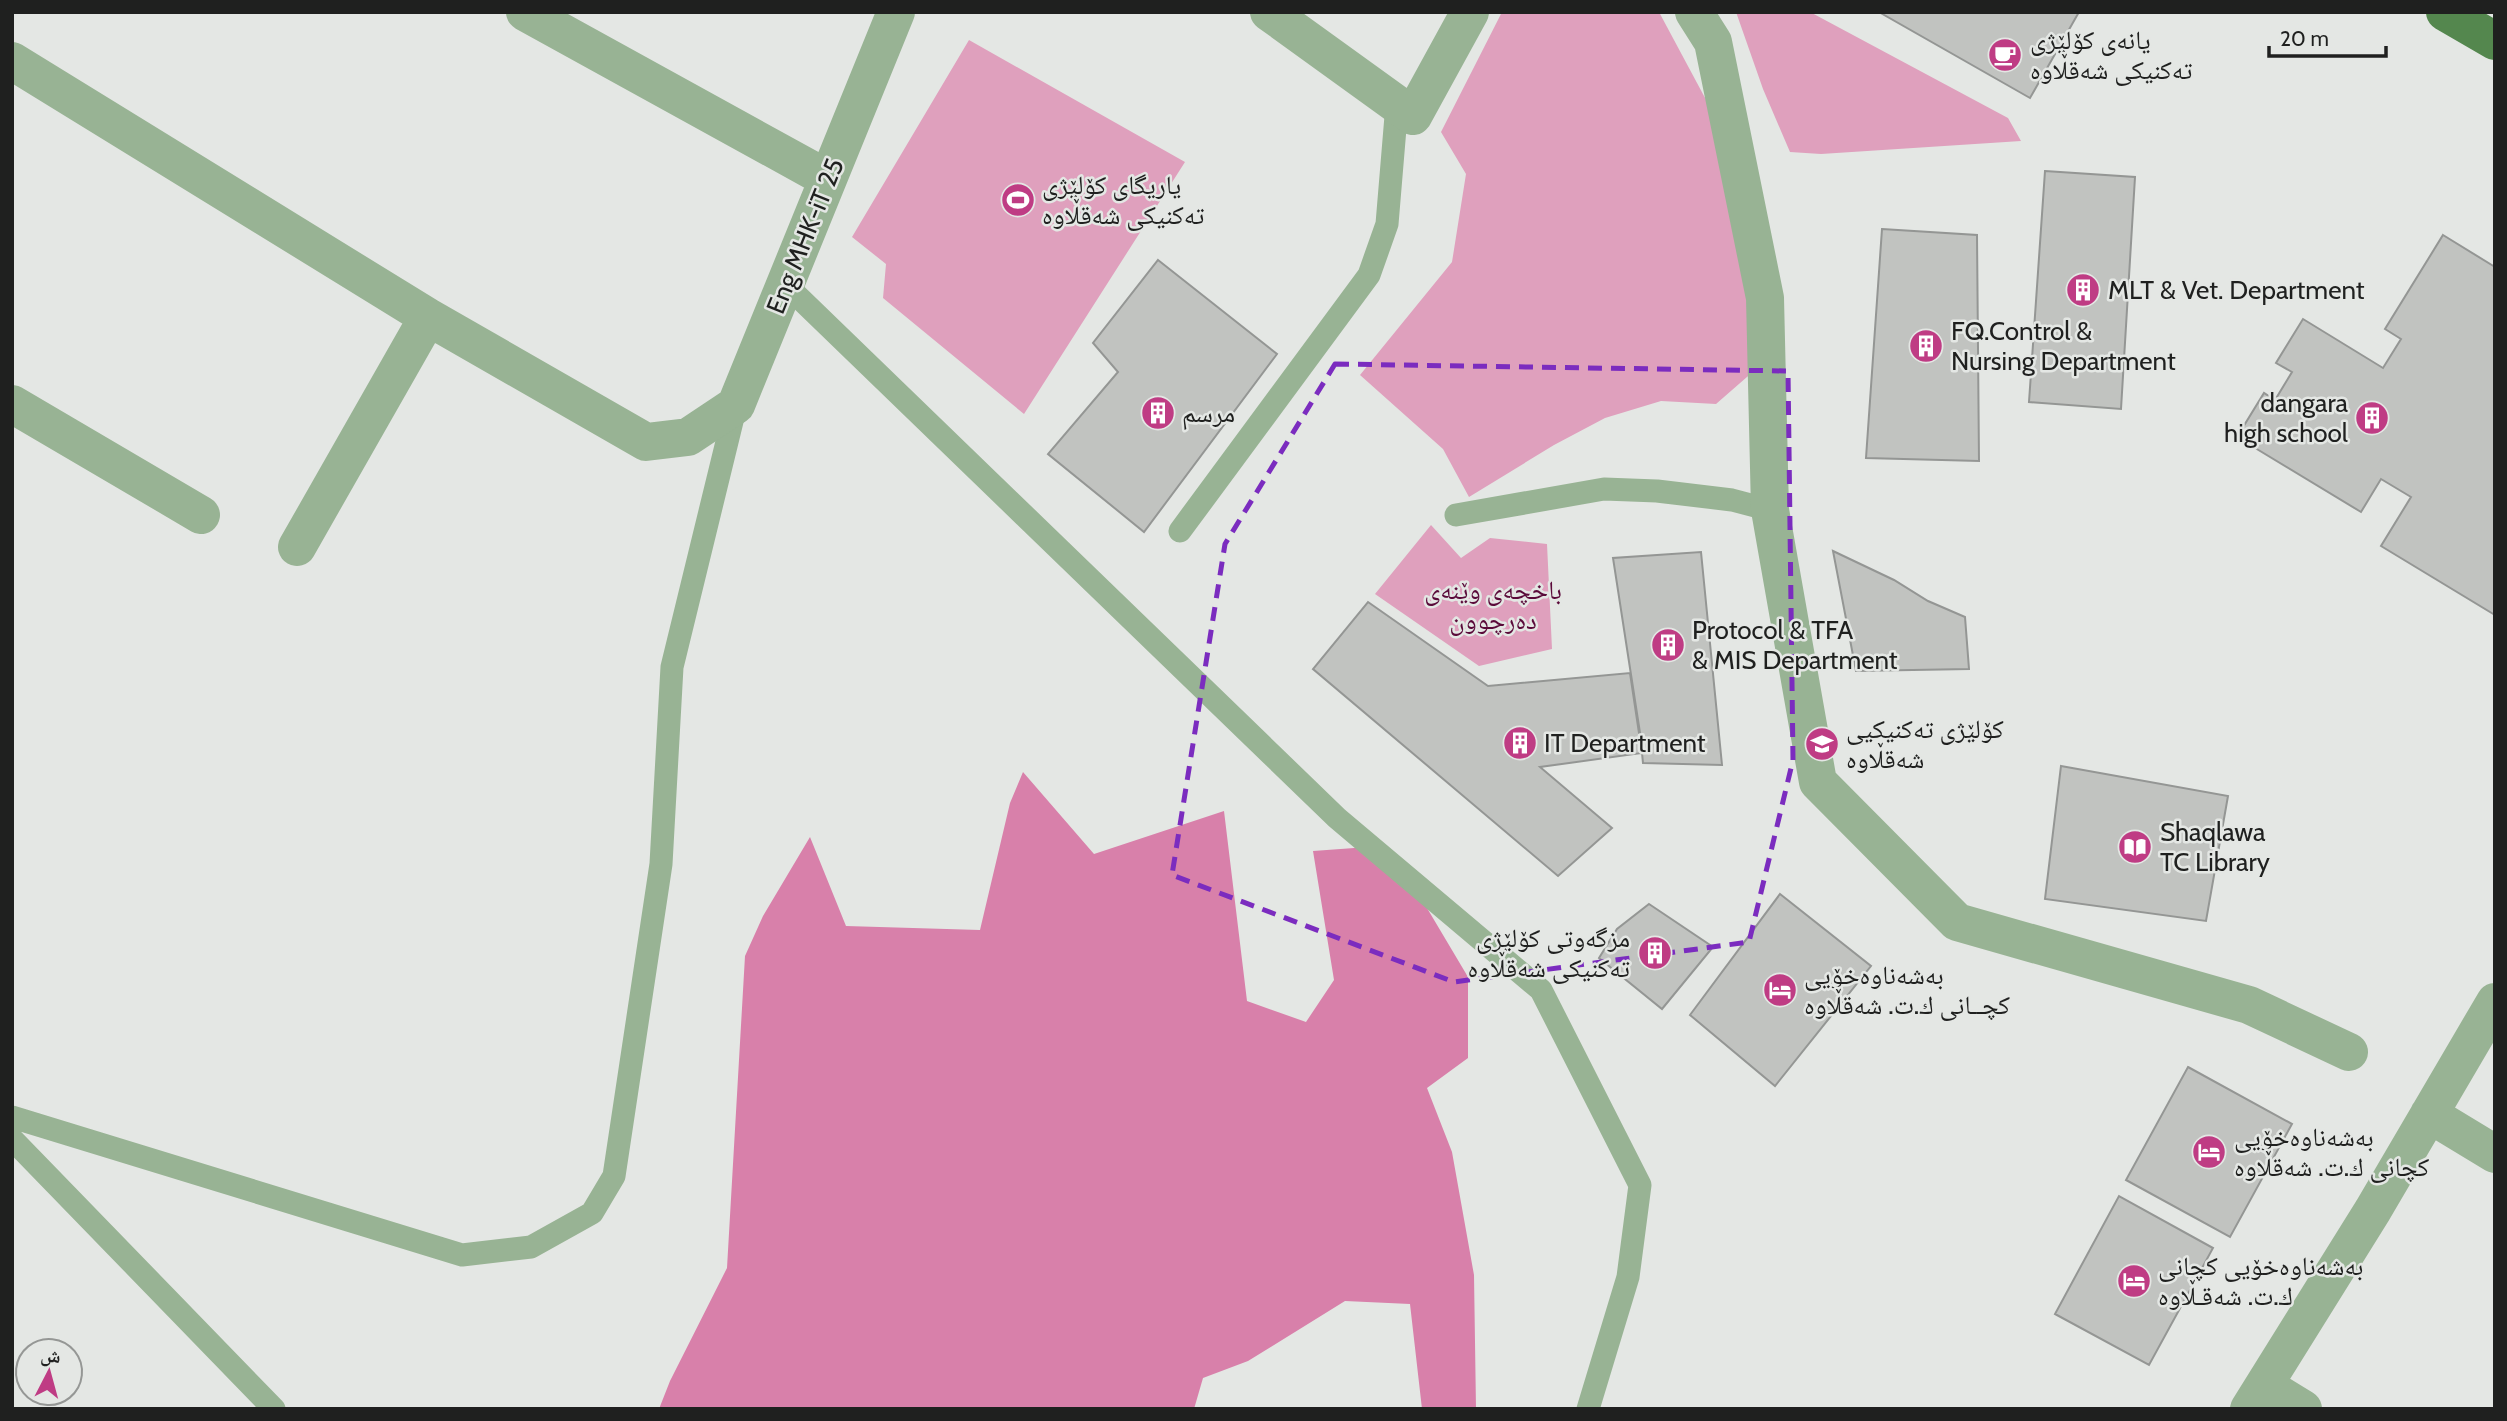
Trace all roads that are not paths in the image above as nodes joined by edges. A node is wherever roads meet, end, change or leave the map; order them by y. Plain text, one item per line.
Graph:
1 (525, 12) edge
2 (896, 12) edge
3 (1269, 12) edge
4 (1470, 12) edge
5 (1694, 12) edge
6 (2445, 12) edge
7 (2495, 41) edge
8 (12, 61) edge
9 (1397, 104) junction
10 (828, 179) junction
11 (785, 284) junction
12 (428, 317) junction
13 (12, 404) edge
14 (736, 405) junction
15 (1770, 510) junction
16 (201, 515) dead end
17 (1456, 515) dead end
18 (1180, 531) dead end
19 (297, 547) dead end
20 (2495, 1002) edge
21 (2349, 1052) dead end
22 (2429, 1114) junction
23 (12, 1117) edge
24 (12, 1139) edge
25 (2495, 1154) edge
26 (2256, 1397) edge
27 (274, 1409) edge
28 (1588, 1409) edge
29 (2303, 1409) edge

1 - 10 street
2 - 10 street, Eng MHK-iT 25
3 - 9 street
4 - 9 street
5 - 15 street
6 - 7 main road
8 - 12 street
9 - 18 lane
10 - 11 street, Eng MHK-iT 25
11 - 14 street, Eng MHK-iT 25
11 - 28 lane
12 - 14 street
12 - 19 street
13 - 16 street
14 - 23 lane
15 - 17 lane
15 - 21 street
20 - 22 street
22 - 25 street
22 - 26 street
24 - 27 lane
26 - 29 street

